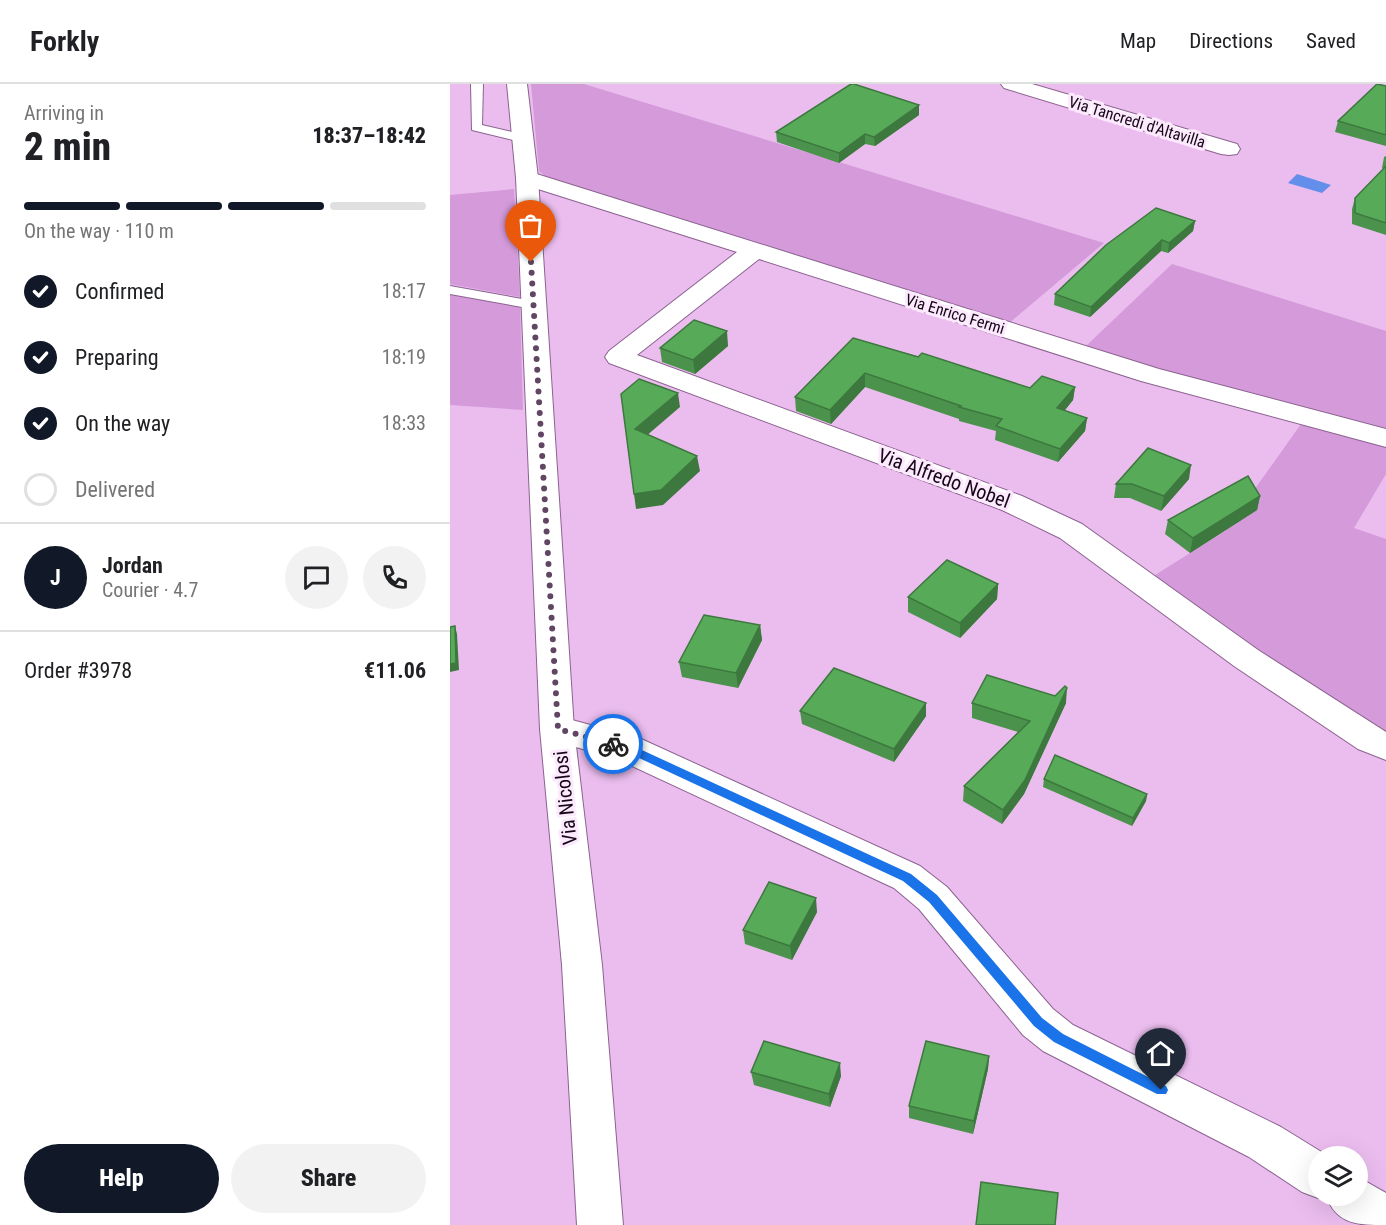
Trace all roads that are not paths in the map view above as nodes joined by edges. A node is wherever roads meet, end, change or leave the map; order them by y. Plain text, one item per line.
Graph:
1 (477, 84) edge
2 (517, 84) edge
3 (1011, 84) edge
4 (521, 138) junction
5 (1229, 149) dead end
6 (527, 178) junction
7 (754, 251) junction
8 (450, 290) edge
9 (533, 305) junction
10 (1386, 438) edge
11 (558, 729) junction
12 (1386, 747) edge
13 (1308, 1170) edge
14 (1365, 1206) edge
15 (1386, 1219) edge
16 (600, 1225) edge

1 - 4 lane
2 - 4 street, Via Nicolosi
3 - 5 street, Via Tancredi d'Altavilla
4 - 6 street, Via Nicolosi
6 - 7 street, Via Enrico Fermi
6 - 9 street, Via Nicolosi
7 - 10 street, Via Enrico Fermi
7 - 12 street, Via Alfredo Nobel
8 - 9 lane
9 - 11 street, Via Nicolosi
11 - 13 street
11 - 16 street, Via Nicolosi
14 - 15 street

